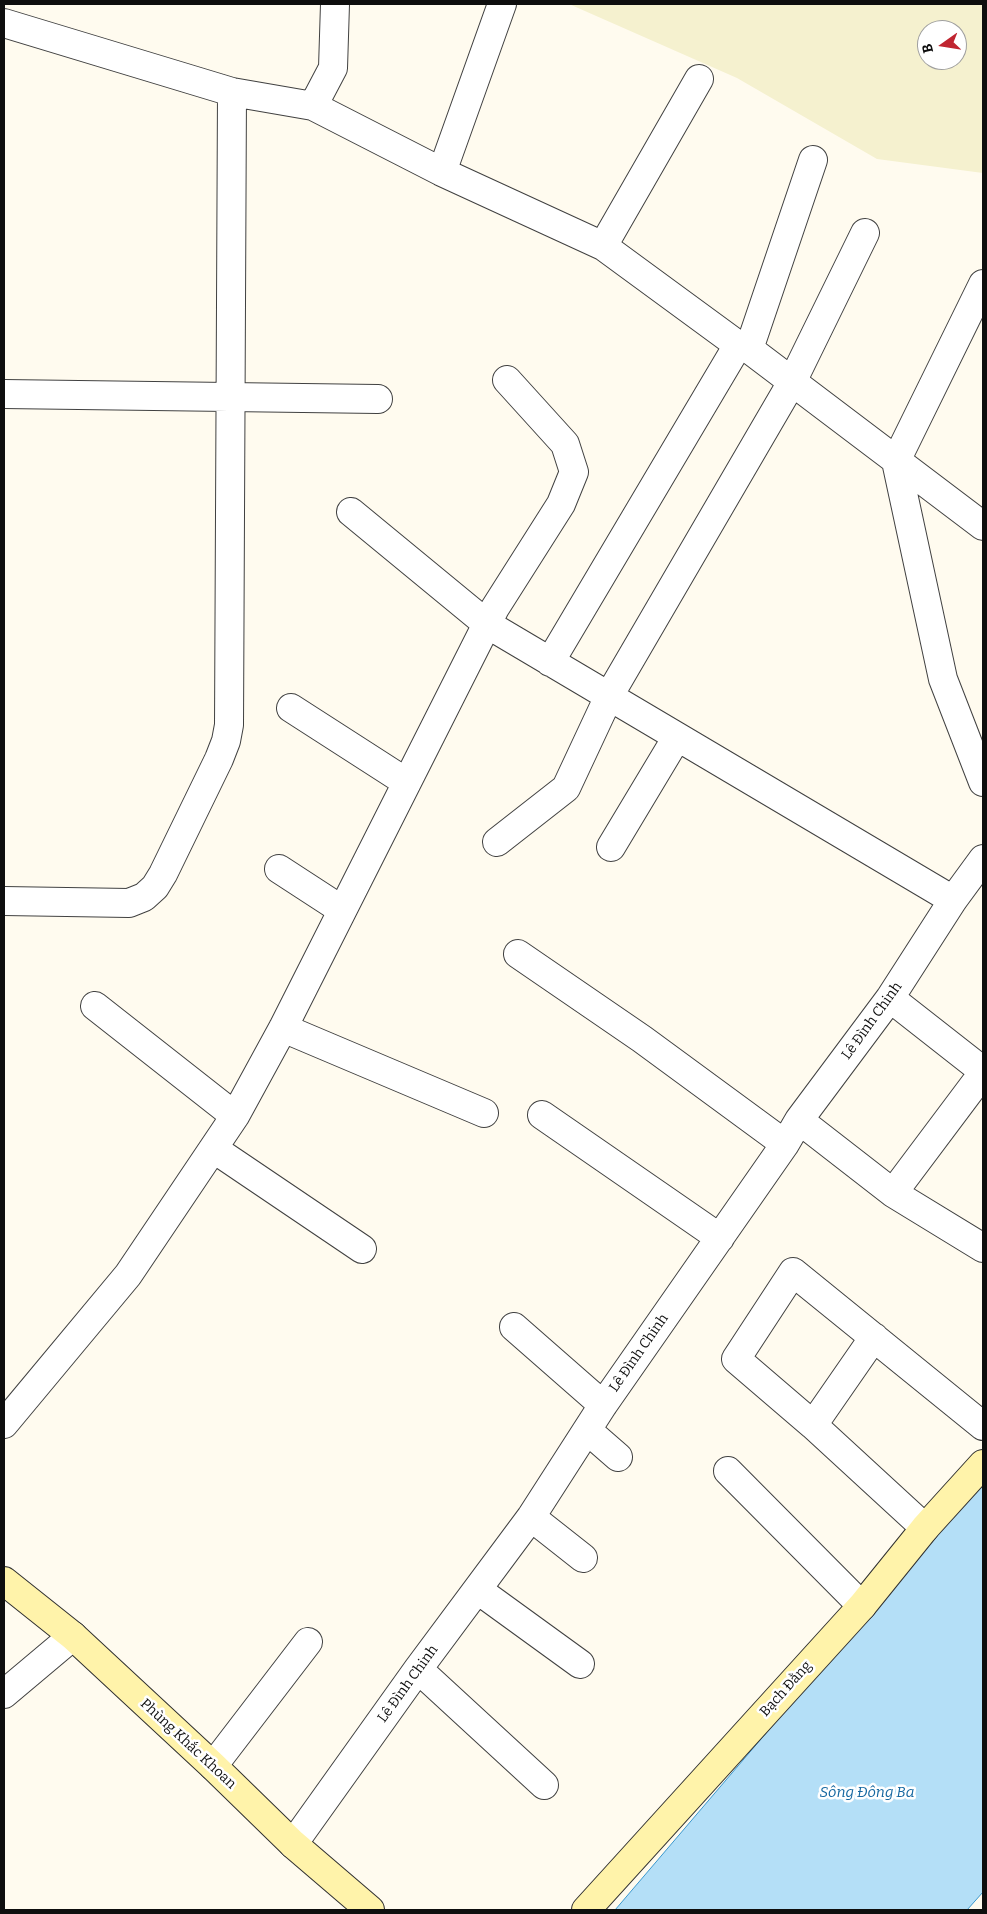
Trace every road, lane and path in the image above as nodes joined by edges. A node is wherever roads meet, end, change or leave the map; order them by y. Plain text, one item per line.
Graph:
1 (335, 4) edge
2 (502, 4) edge
3 (4, 23) edge
4 (699, 79) dead end
5 (232, 92) junction
6 (313, 106) junction
7 (813, 160) dead end
8 (442, 172) junction
9 (865, 234) dead end
10 (603, 246) junction
11 (983, 284) edge
12 (743, 347) junction
13 (507, 380) dead end
14 (792, 382) junction
15 (4, 394) edge
16 (230, 397) junction
17 (378, 399) dead end
18 (896, 461) junction
19 (351, 512) dead end
20 (983, 526) edge
21 (487, 624) junction
22 (550, 662) junction
23 (608, 696) junction
24 (291, 708) dead end
25 (677, 737) junction
26 (406, 782) junction
27 (983, 782) edge
28 (497, 842) dead end
29 (611, 847) dead end
30 (983, 859) edge
31 (279, 869) dead end
32 (953, 900) junction
33 (4, 901) edge
34 (342, 910) junction
35 (518, 954) dead end
36 (890, 998) junction
37 (96, 1006) dead end
38 (283, 1028) junction
39 (983, 1072) edge
40 (484, 1113) dead end
41 (542, 1115) dead end
42 (234, 1116) junction
43 (799, 1120) junction
44 (785, 1144) junction
45 (214, 1149) junction
46 (893, 1193) junction
47 (720, 1238) junction
48 (983, 1248) edge
49 (362, 1249) dead end
50 (514, 1326) dead end
51 (874, 1337) junction
52 (603, 1405) junction
53 (4, 1424) edge
54 (813, 1425) junction
55 (983, 1426) edge
56 (586, 1430) junction
57 (618, 1457) dead end
58 (983, 1464) edge
59 (728, 1471) dead end
60 (531, 1518) junction
61 (925, 1528) junction
62 (583, 1558) dead end
63 (4, 1580) edge
64 (478, 1590) junction
65 (862, 1606) junction
66 (73, 1636) junction
67 (308, 1642) dead end
68 (580, 1664) dead end
69 (418, 1669) junction
70 (4, 1694) edge
71 (213, 1766) junction
72 (544, 1785) dead end
73 (293, 1844) junction
74 (370, 1910) edge
75 (586, 1910) edge

1 - 6 street
2 - 8 street
3 - 5 street
4 - 10 street
5 - 6 street
5 - 16 street
6 - 8 street
7 - 12 street
8 - 10 street
9 - 14 street
10 - 12 street
11 - 18 street
12 - 14 street
12 - 22 street
13 - 21 street
14 - 18 street
14 - 23 street
15 - 16 street
16 - 17 street
16 - 33 street
18 - 20 street
18 - 27 street
19 - 21 street
21 - 22 street
21 - 26 street
22 - 23 street
23 - 25 street
23 - 28 street
24 - 26 street
25 - 29 street
25 - 32 street
26 - 34 street
30 - 32 street, Lê Đình Chinh
31 - 34 street
32 - 36 street, Lê Đình Chinh
34 - 38 street
35 - 44 street
36 - 39 street
36 - 43 street, Lê Đình Chinh
37 - 42 street
38 - 40 street
38 - 42 street
39 - 46 street
41 - 47 street
42 - 45 street
43 - 44 street, Lê Đình Chinh
43 - 46 street
44 - 47 street, Lê Đình Chinh
45 - 49 street
45 - 53 street
46 - 48 street
47 - 52 street, Lê Đình Chinh
50 - 52 street
51 - 54 street
51 - 54 street
51 - 55 street
52 - 56 street, Lê Đình Chinh
54 - 61 street
56 - 57 street
56 - 60 street, Lê Đình Chinh
58 - 61 street, Bạch Đằng
59 - 65 street
60 - 62 street
60 - 64 street, Lê Đình Chinh
61 - 65 street, Bạch Đằng
63 - 66 street, Phùng Khắc Khoan
64 - 68 street
64 - 69 street, Lê Đình Chinh
65 - 75 street, Bạch Đằng
66 - 70 street
66 - 71 street, Phùng Khắc Khoan
67 - 71 street
69 - 72 street
69 - 73 street, Lê Đình Chinh
71 - 73 street, Phùng Khắc Khoan
73 - 74 street, Phùng Khắc Khoan

